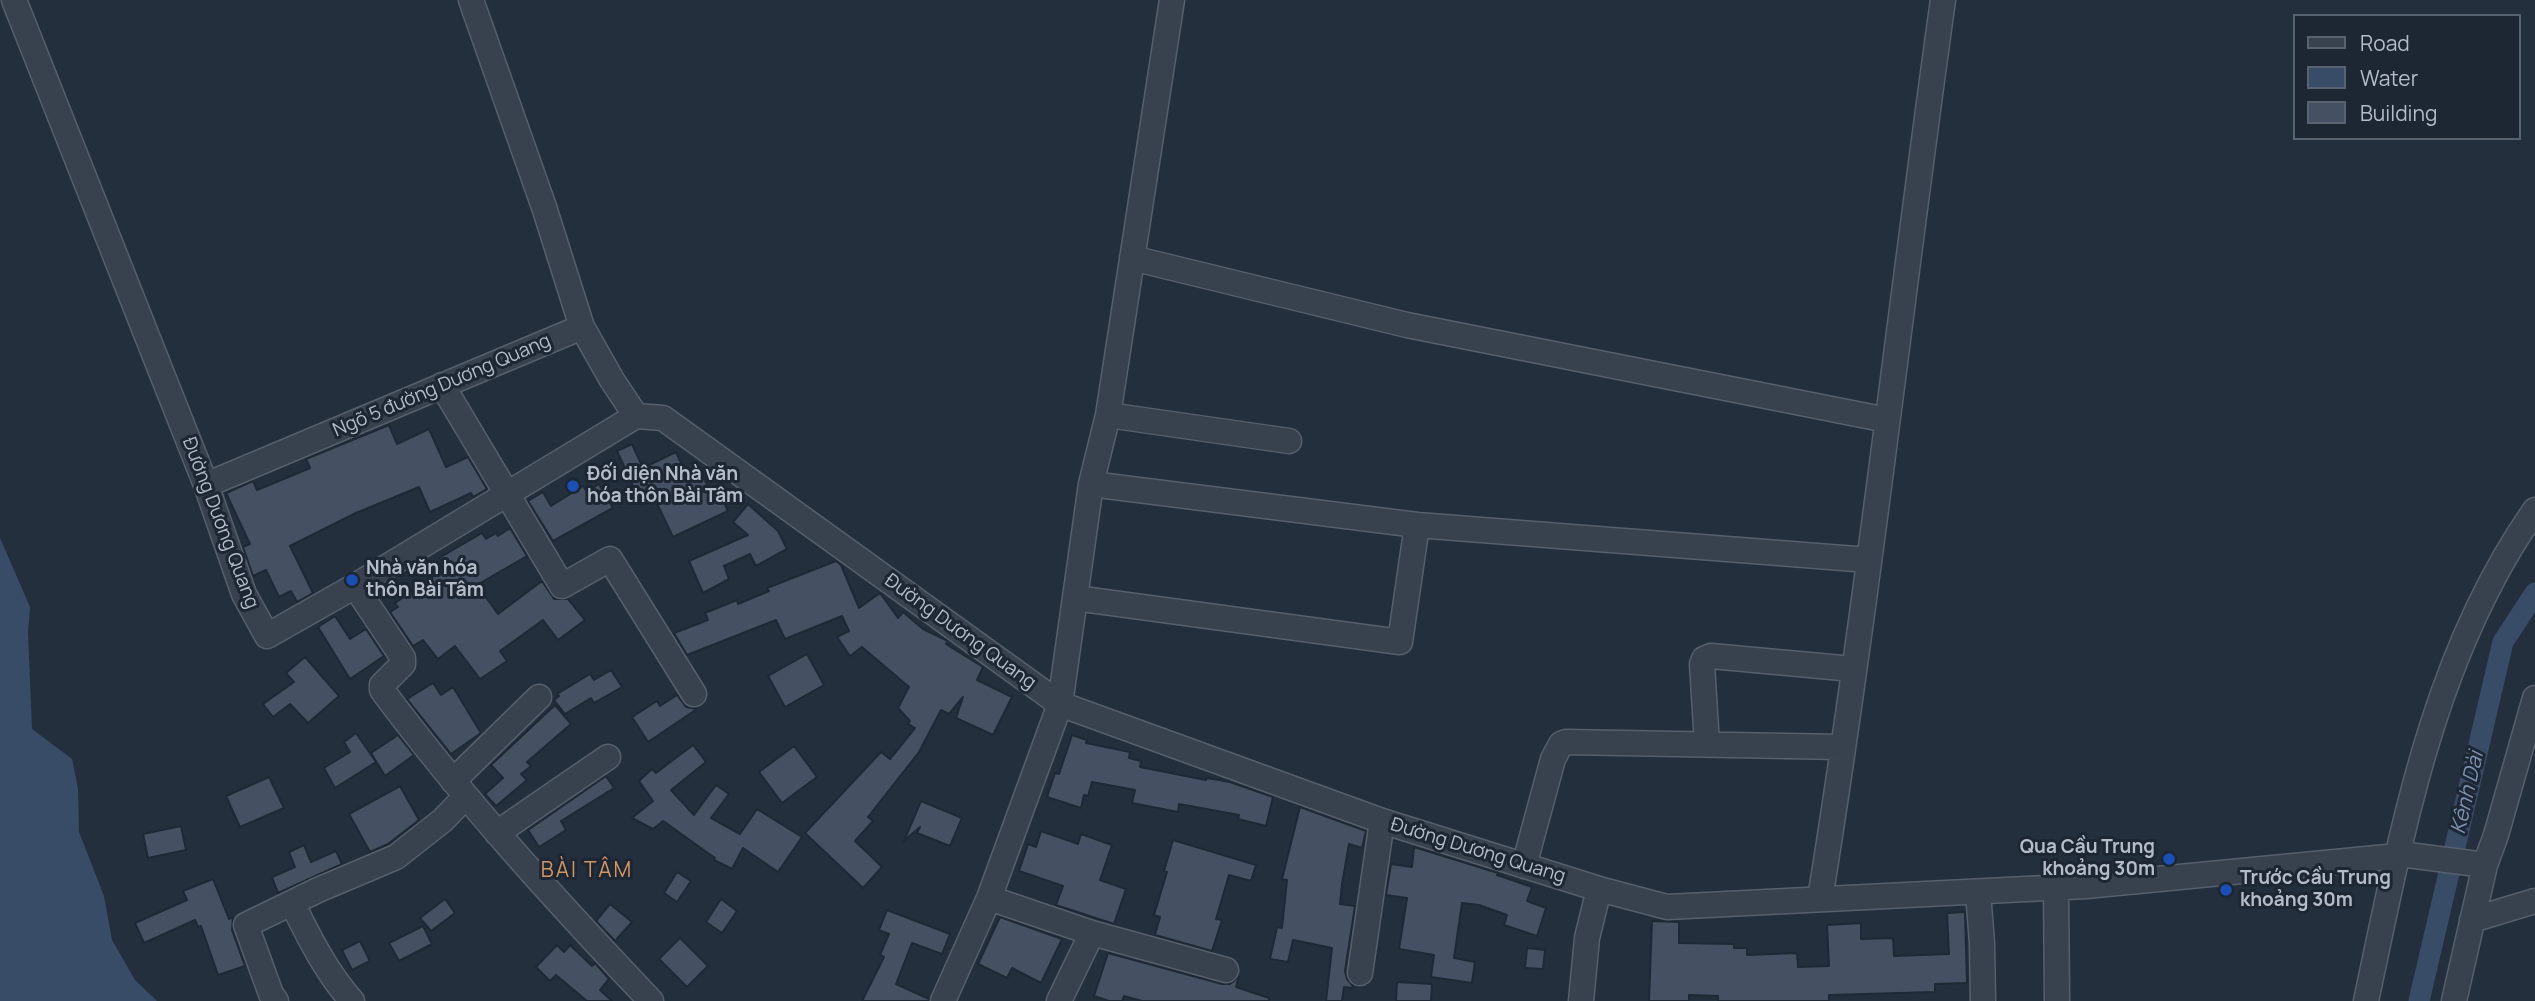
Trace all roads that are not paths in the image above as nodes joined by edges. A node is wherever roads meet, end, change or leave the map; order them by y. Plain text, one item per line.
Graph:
1 (14, 0) edge
2 (471, 0) edge
3 (1172, 0) edge
4 (1943, 0) edge
5 (1132, 258) junction
6 (582, 327) junction
7 (442, 385) junction
8 (1108, 415) junction
9 (636, 416) junction
10 (1887, 419) junction
11 (1289, 441) dead end
12 (1091, 484) junction
13 (206, 485) junction
14 (508, 495) junction
15 (2535, 510) edge
16 (1417, 525) junction
17 (1869, 560) junction
18 (355, 586) junction
19 (1075, 598) junction
20 (1853, 669) junction
21 (694, 694) dead end
22 (539, 697) dead end
23 (2535, 698) edge
24 (1060, 704) junction
25 (2530, 734) edge
26 (1707, 744) junction
27 (1842, 747) junction
28 (608, 757) dead end
29 (459, 788) junction
30 (1382, 821) junction
31 (497, 833) junction
32 (2402, 856) junction
33 (2480, 865) junction
34 (1524, 866) junction
35 (2056, 887) junction
36 (1599, 889) junction
37 (1978, 892) junction
38 (989, 898) junction
39 (1819, 899) junction
40 (2535, 901) edge
41 (292, 903) junction
42 (2472, 920) junction
43 (1092, 933) junction
44 (1226, 970) dead end
45 (1360, 973) dead end
46 (276, 1001) edge
47 (352, 1001) edge
48 (651, 1001) edge
49 (943, 1001) edge
50 (1059, 1001) edge
51 (1581, 1001) edge
52 (1983, 1001) edge
53 (2057, 1001) edge
54 (2366, 1001) edge
55 (2454, 1001) edge

1 - 13 street, Đường Dương Quang
2 - 6 street
3 - 5 street
4 - 10 street
5 - 8 street
5 - 10 street
6 - 7 street, Ngõ 5 đường Dương Quang
6 - 9 street
7 - 13 street, Ngõ 5 đường Dương Quang
7 - 14 street
8 - 11 street
8 - 12 street
9 - 14 street, Đường Dương Quang
9 - 24 street, Đường Dương Quang
10 - 17 street
12 - 16 street
12 - 19 street
13 - 18 street, Đường Dương Quang
14 - 18 street, Đường Dương Quang
14 - 21 street
15 - 32 street
16 - 17 street
16 - 19 street
17 - 20 street
18 - 29 street
19 - 24 street
20 - 26 street
20 - 27 street
22 - 29 street
23 - 25 street
24 - 30 street, Đường Dương Quang
24 - 38 street
25 - 33 street
26 - 27 street
26 - 34 street
27 - 39 street
28 - 31 street
29 - 31 street
29 - 41 street
30 - 34 street, Đường Dương Quang
30 - 45 street
31 - 48 street
32 - 33 street, Đường Dương Quang
32 - 35 street, Đường Dương Quang
32 - 54 street
33 - 42 street
34 - 36 street, Đường Dương Quang
35 - 37 street, Đường Dương Quang
35 - 53 street
36 - 39 street, Đường Dương Quang
36 - 51 street
37 - 39 street, Đường Dương Quang
37 - 52 street
38 - 43 street
38 - 49 street
40 - 42 street
41 - 46 street
41 - 47 street
42 - 55 street
43 - 44 street
43 - 50 street

